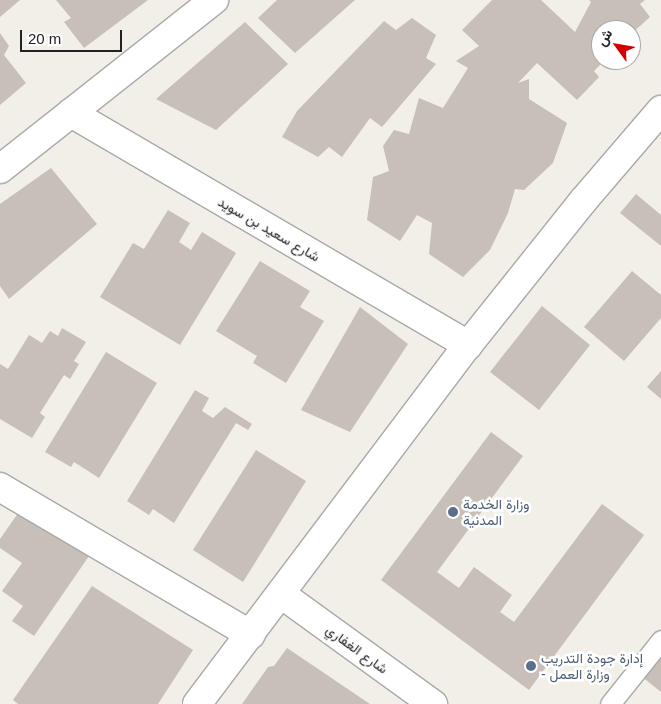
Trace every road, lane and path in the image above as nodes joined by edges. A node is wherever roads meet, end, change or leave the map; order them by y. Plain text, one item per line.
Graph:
1 (214, 0) edge
2 (661, 110) edge
3 (71, 113) junction
4 (0, 168) edge
5 (468, 345) junction
6 (0, 487) edge
7 (281, 594) junction
8 (252, 634) junction
9 (661, 640) edge
10 (197, 704) edge
11 (433, 704) edge
12 (610, 704) edge

1 - 3 street
2 - 5 street
3 - 4 street
3 - 5 street, شارع سعيد بن سويد
5 - 7 street
6 - 8 street
7 - 8 street
7 - 11 street, شارع الغفاري
8 - 10 street
9 - 12 lane

